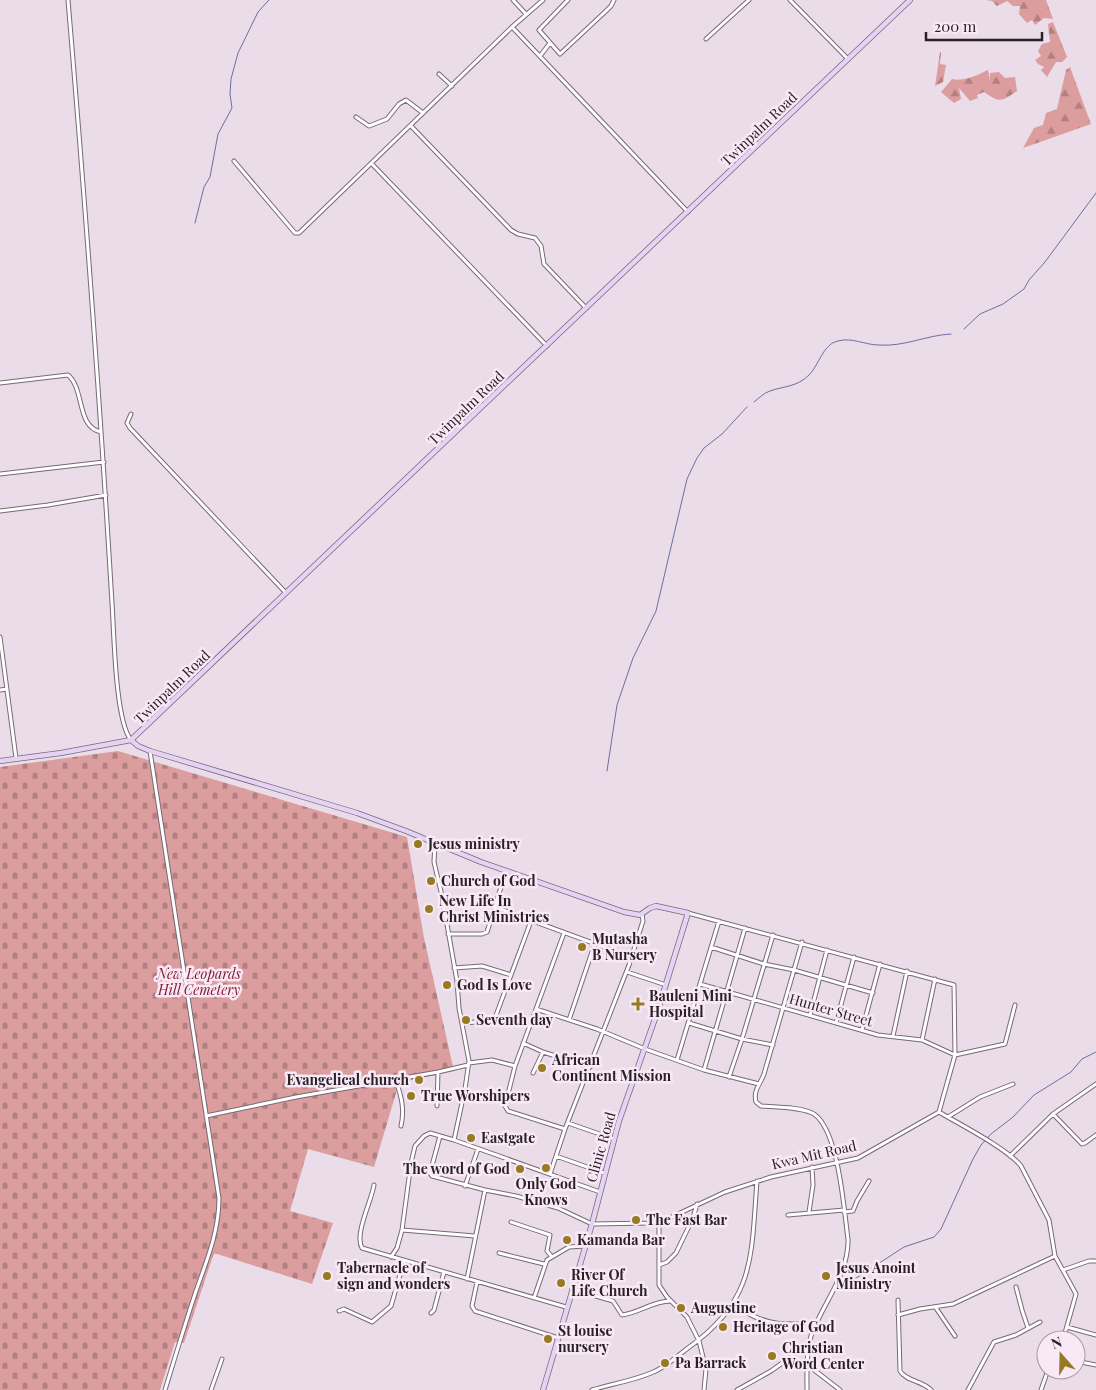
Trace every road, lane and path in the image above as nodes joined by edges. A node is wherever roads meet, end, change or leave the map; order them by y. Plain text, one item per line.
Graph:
1 (68, 0) edge
2 (513, 0) edge
3 (543, 0) edge
4 (568, 0) edge
5 (614, 0) edge
6 (749, 0) edge
7 (790, 0) edge
8 (910, 0) edge
9 (526, 14) junction
10 (512, 27) junction
11 (706, 39) dead end
12 (550, 43) junction
13 (540, 56) junction
14 (849, 60) junction
15 (440, 74) dead end
16 (452, 86) junction
17 (423, 114) junction
18 (356, 117) dead end
19 (411, 126) junction
20 (234, 160) dead end
21 (372, 164) junction
22 (688, 212) junction
23 (586, 309) junction
24 (547, 346) junction
25 (0, 383) edge
26 (131, 414) dead end
27 (101, 432) junction
28 (104, 462) junction
29 (0, 474) edge
30 (106, 495) junction
31 (0, 511) edge
32 (286, 594) junction
33 (0, 638) edge
34 (7, 689) junction
35 (0, 690) edge
36 (131, 740) junction
37 (150, 751) junction
38 (16, 758) junction
39 (0, 761) edge
40 (435, 843) junction
41 (506, 871) junction
42 (495, 907) junction
43 (688, 913) junction
44 (642, 914) junction
45 (531, 920) junction
46 (719, 921) junction
47 (745, 928) junction
48 (564, 932) junction
49 (448, 934) junction
50 (773, 936) junction
51 (802, 942) junction
52 (595, 943) junction
53 (711, 948) junction
54 (826, 950) junction
55 (737, 956) junction
56 (854, 957) junction
57 (631, 958) junction
58 (764, 964) junction
59 (880, 964) junction
60 (454, 968) junction
61 (794, 970) junction
62 (627, 972) junction
63 (907, 972) junction
64 (511, 975) junction
65 (819, 977) junction
66 (935, 979) junction
67 (700, 984) junction
68 (666, 985) junction
69 (845, 985) junction
70 (726, 991) junction
71 (873, 992) junction
72 (753, 999) junction
73 (1015, 1005) dead end
74 (783, 1007) junction
75 (536, 1008) junction
76 (810, 1015) junction
77 (569, 1020) junction
78 (462, 1023) junction
79 (689, 1023) junction
80 (836, 1023) junction
81 (862, 1030) junction
82 (603, 1031) junction
83 (716, 1031) junction
84 (893, 1036) junction
85 (742, 1039) junction
86 (922, 1040) junction
87 (524, 1043) junction
88 (773, 1045) junction
89 (645, 1049) junction
90 (543, 1052) junction
91 (955, 1055) junction
92 (678, 1060) junction
93 (468, 1064) junction
94 (515, 1066) junction
95 (590, 1067) junction
96 (704, 1070) junction
97 (438, 1072) junction
98 (533, 1073) dead end
99 (729, 1077) junction
100 (396, 1080) junction
101 (759, 1084) junction
102 (1013, 1084) dead end
103 (1096, 1084) edge
104 (437, 1106) dead end
105 (939, 1112) junction
106 (1053, 1114) junction
107 (206, 1116) junction
108 (948, 1117) junction
109 (568, 1123) junction
110 (401, 1126) dead end
111 (565, 1129) junction
112 (1096, 1135) edge
113 (440, 1136) junction
114 (454, 1140) junction
115 (614, 1140) junction
116 (478, 1149) junction
117 (556, 1156) junction
118 (1010, 1156) junction
119 (837, 1163) junction
120 (812, 1167) junction
121 (604, 1173) junction
122 (550, 1174) junction
123 (869, 1180) dead end
124 (757, 1181) junction
125 (374, 1185) dead end
126 (465, 1186) junction
127 (485, 1190) junction
128 (600, 1192) junction
129 (697, 1204) junction
130 (844, 1211) junction
131 (809, 1212) junction
132 (788, 1215) dead end
133 (511, 1222) dead end
134 (659, 1222) junction
135 (592, 1224) junction
136 (402, 1230) junction
137 (475, 1236) junction
138 (584, 1246) junction
139 (499, 1253) dead end
140 (552, 1256) junction
141 (1055, 1256) junction
142 (391, 1257) junction
143 (404, 1261) junction
144 (1096, 1261) edge
145 (544, 1264) junction
146 (659, 1265) junction
147 (1063, 1270) junction
148 (444, 1272) junction
149 (467, 1279) junction
150 (477, 1282) junction
151 (1016, 1287) dead end
152 (572, 1289) junction
153 (534, 1298) junction
154 (898, 1300) dead end
155 (670, 1301) junction
156 (732, 1304) junction
157 (566, 1308) junction
158 (935, 1308) junction
159 (339, 1310) dead end
160 (431, 1313) dead end
161 (898, 1315) junction
162 (1040, 1322) dead end
163 (817, 1324) junction
164 (1067, 1327) junction
165 (1028, 1328) junction
166 (1066, 1330) edge
167 (1096, 1335) edge
168 (955, 1336) dead end
169 (558, 1338) junction
170 (699, 1341) junction
171 (809, 1344) junction
172 (222, 1359) dead end
173 (808, 1365) junction
174 (164, 1390) edge
175 (211, 1390) edge
176 (543, 1390) edge
177 (592, 1390) edge
178 (704, 1390) edge
179 (737, 1390) edge
180 (807, 1390) edge
181 (840, 1390) edge
182 (931, 1390) edge
183 (968, 1390) edge

1 - 27 street
2 - 9 street
3 - 9 street
4 - 12 street
5 - 12 street
6 - 11 street
7 - 14 street
8 - 14 main road, Twinpalm Road
9 - 10 street
10 - 13 street
10 - 16 street
12 - 13 street
13 - 22 street
14 - 22 main road, Twinpalm Road
15 - 16 street
16 - 17 street
17 - 18 street
17 - 19 street
19 - 21 street
19 - 23 street
20 - 21 street
21 - 24 street
22 - 23 main road, Twinpalm Road
23 - 24 main road, Twinpalm Road
24 - 32 main road, Twinpalm Road
25 - 27 street
26 - 32 street
27 - 28 street
28 - 29 street
28 - 30 street
30 - 31 street
30 - 36 street
32 - 36 main road, Twinpalm Road
33 - 34 street
34 - 35 street
34 - 38 street
36 - 37 main road
36 - 38 main road, Twinpalm Road
37 - 40 main road
37 - 107 street
38 - 39 main road, Twinpalm Road
40 - 41 main road
40 - 49 street
41 - 42 street
41 - 44 main road
42 - 45 street
42 - 49 street
43 - 44 main road
43 - 46 street
43 - 68 main road, Clinic Road
44 - 57 street
45 - 48 street
45 - 64 street
46 - 47 street
46 - 53 street
47 - 50 street
47 - 55 street
48 - 52 street
48 - 75 street
49 - 60 street
50 - 51 street
50 - 58 street
51 - 54 street
51 - 61 street
52 - 57 street
52 - 77 street
53 - 55 street
53 - 67 street
54 - 56 street
54 - 65 street
55 - 58 street
55 - 70 street
56 - 59 street
56 - 69 street
57 - 62 street
58 - 61 street
58 - 72 street
59 - 63 street
59 - 71 street
60 - 64 street
60 - 78 street
61 - 65 street
61 - 74 street
62 - 68 street
62 - 82 street
63 - 66 street
63 - 84 street
64 - 78 street
65 - 69 street
65 - 76 street
66 - 86 street
66 - 91 street
67 - 70 street, Hunter Street
67 - 79 street
68 - 89 main road, Clinic Road
69 - 71 street
69 - 80 street
70 - 72 street, Hunter Street
70 - 83 street
71 - 81 street
72 - 74 street, Hunter Street
72 - 85 street
73 - 91 street
74 - 76 street, Hunter Street
74 - 88 street
75 - 77 street
75 - 87 street
76 - 80 street, Hunter Street
77 - 82 street
78 - 93 street
79 - 83 street
79 - 92 street
80 - 81 street, Hunter Street
81 - 84 street, Hunter Street
82 - 89 street
82 - 95 street
83 - 85 street
83 - 96 street
84 - 86 street, Hunter Street
85 - 88 street
85 - 99 street
86 - 91 street, Hunter Street
87 - 90 street
87 - 94 street
88 - 101 street
89 - 92 street
89 - 115 main road, Clinic Road
90 - 95 street
90 - 98 street
91 - 105 street
92 - 96 street
93 - 94 street
93 - 97 street
93 - 114 street
94 - 111 street
95 - 109 street
96 - 99 street
97 - 100 street
97 - 104 street
99 - 101 street
100 - 107 street
100 - 110 street
101 - 119 street
102 - 108 street
103 - 106 street
105 - 108 street
105 - 119 street, Kwa Mit Road
106 - 112 street
106 - 118 street
107 - 174 street
108 - 118 street
109 - 111 street
109 - 115 street
111 - 117 street
113 - 114 street
113 - 126 street
113 - 136 street
114 - 116 street
115 - 121 main road, Clinic Road
116 - 122 street
116 - 126 street
117 - 121 street
117 - 122 street
118 - 141 street
119 - 120 street, Kwa Mit Road
119 - 130 street
120 - 124 street, Kwa Mit Road
120 - 131 street
121 - 128 main road, Clinic Road
122 - 128 street
123 - 130 street
124 - 129 street, Kwa Mit Road
124 - 156 street
125 - 142 street
126 - 127 street
127 - 135 street
127 - 137 street
128 - 135 main road, Clinic Road
129 - 134 street, Kwa Mit Road
129 - 146 street
130 - 131 street
130 - 163 street
131 - 132 street
133 - 140 street
134 - 135 street, Kwa Mit Road
134 - 146 street
135 - 138 main road, Clinic Road
136 - 137 street
136 - 142 street
137 - 149 street
138 - 140 street
138 - 152 main road, Clinic Road
139 - 145 street
140 - 145 street
141 - 147 street
141 - 158 street
142 - 143 street
143 - 148 street
143 - 159 street
144 - 147 street
145 - 153 street
146 - 155 street
147 - 164 street
148 - 149 street
148 - 160 street
149 - 150 street
150 - 153 street
150 - 169 street
151 - 165 street
152 - 155 street
152 - 157 main road, Clinic Road
153 - 157 street
154 - 161 street
155 - 170 street
156 - 163 street
156 - 170 street
157 - 169 main road, Clinic Road
158 - 161 street
158 - 168 street
161 - 182 street
162 - 165 street
163 - 171 street
164 - 166 street
164 - 167 street
165 - 183 street
169 - 176 main road, Clinic Road
170 - 177 street
170 - 178 street
171 - 173 street
171 - 179 street
172 - 175 street
173 - 180 street
173 - 181 street

